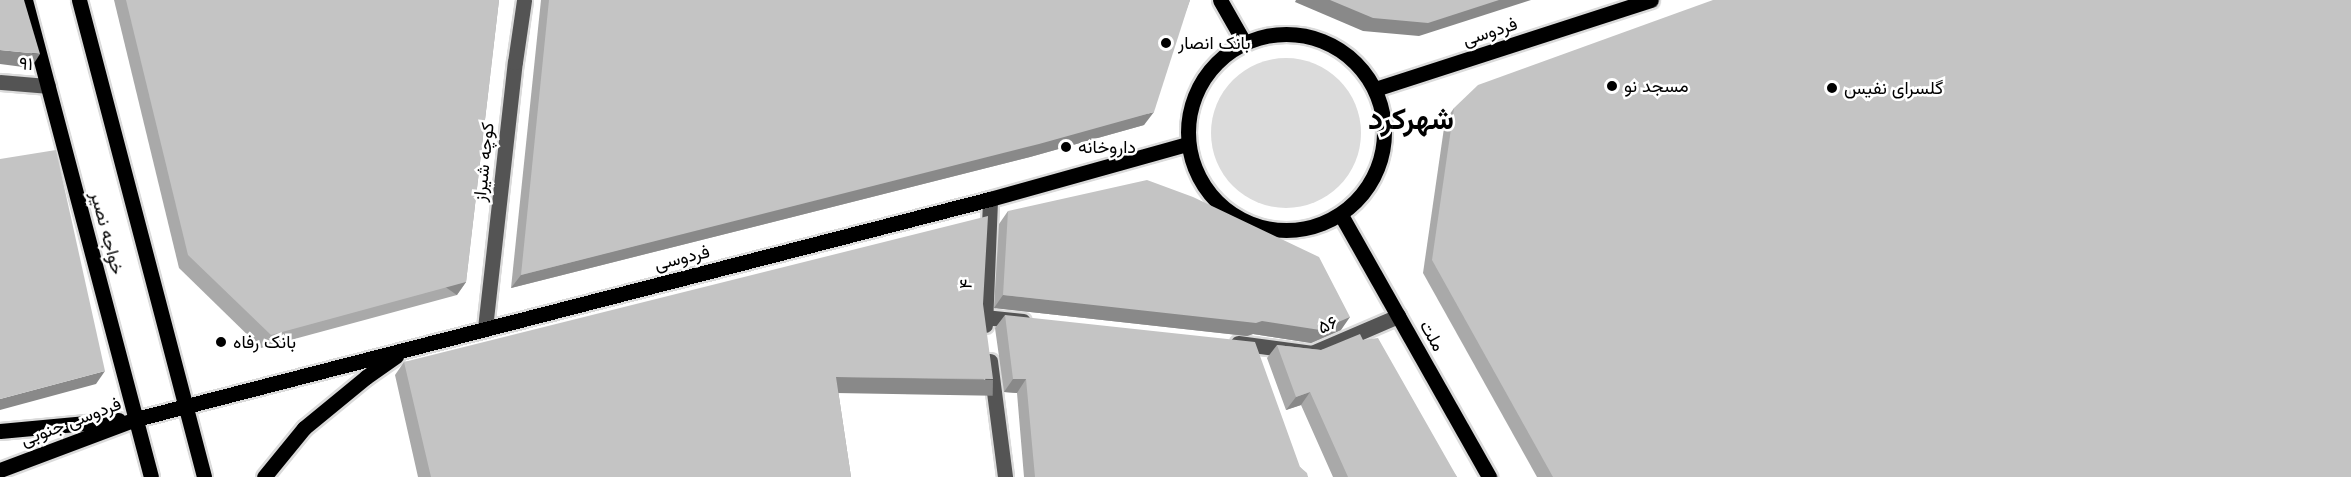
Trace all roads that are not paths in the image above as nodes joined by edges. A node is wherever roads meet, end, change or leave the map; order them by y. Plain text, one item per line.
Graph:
1 (25, 0) edge
2 (79, 0) edge
3 (524, 0) edge
4 (1220, 0) edge
5 (1642, 1) edge
6 (1244, 42) junction
7 (0, 82) edge
8 (48, 86) junction
9 (1375, 89) junction
10 (1187, 144) junction
11 (990, 199) junction
12 (1341, 215) junction
13 (1398, 316) junction
14 (984, 317) junction
15 (1042, 323) edge
16 (485, 328) junction
17 (1217, 341) edge
18 (1252, 344) junction
19 (407, 349) junction
20 (1260, 366) edge
21 (186, 406) junction
22 (136, 419) junction
23 (0, 431) edge
24 (0, 470) edge
25 (151, 477) edge
26 (204, 477) edge
27 (264, 477) edge
28 (1005, 477) edge
29 (1489, 477) edge

1 - 8 main road, خواجه نصیر
2 - 21 main road, خواجه نصیر
3 - 16 street, کوچه شیراز
4 - 6 main road
5 - 9 main road, فردوسی
6 - 9 main road
6 - 10 main road
7 - 8 street, ۹۱
8 - 22 main road, خواجه نصیر
9 - 12 main road
10 - 11 main road, فردوسی
10 - 12 main road
11 - 14 street, ۴
11 - 16 main road, فردوسی
12 - 13 main road, ملت
13 - 18 street, ۵۶
13 - 29 main road, ملت
14 - 15 street
14 - 28 street, ۴
16 - 19 main road, فردوسی
17 - 18 street, ۵۶
18 - 20 street
19 - 21 main road, فردوسی
19 - 27 main road
21 - 22 main road, فردوسی
21 - 26 main road, خواجه نصیر
22 - 23 main road, فردوسی جنوبی
22 - 24 main road, فردوسی جنوبی
22 - 25 main road, خواجه نصیر

